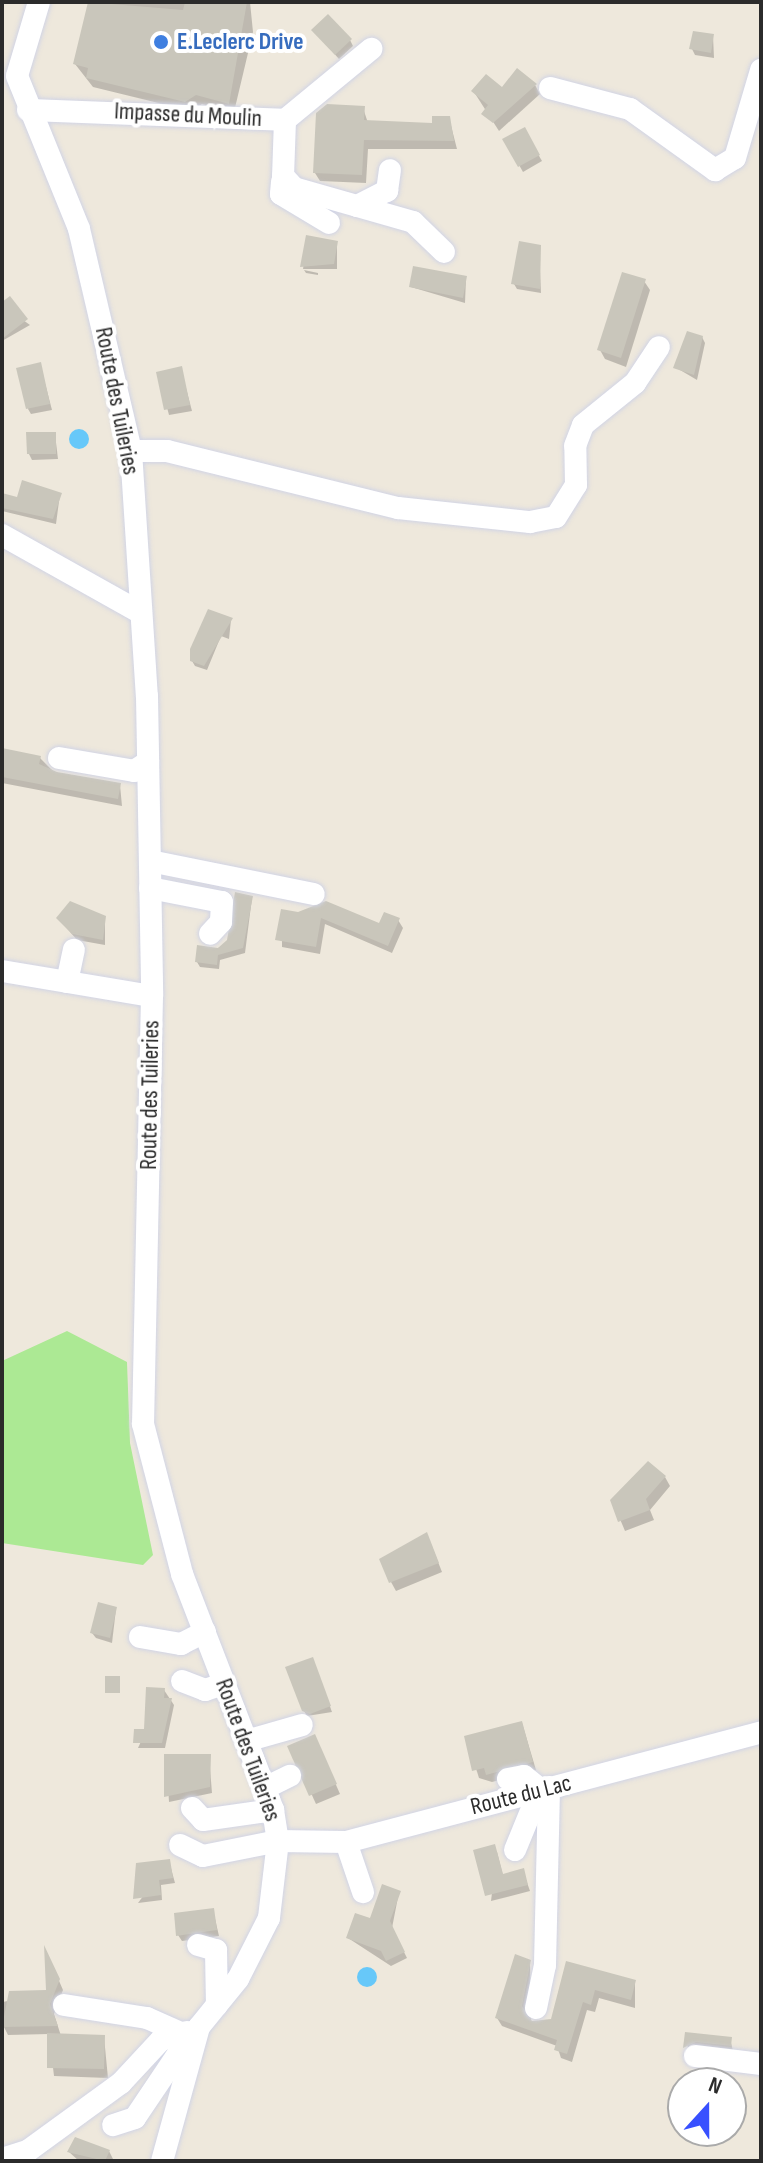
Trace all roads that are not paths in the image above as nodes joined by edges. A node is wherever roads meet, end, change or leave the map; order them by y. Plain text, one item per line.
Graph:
1 (39, 2) edge
2 (371, 49) dead end
3 (761, 70) edge
4 (9, 77) edge
5 (550, 88) dead end
6 (28, 110) junction
7 (285, 120) junction
8 (390, 170) dead end
9 (283, 176) junction
10 (357, 206) junction
11 (329, 223) dead end
12 (444, 252) dead end
13 (659, 347) dead end
14 (131, 451) junction
15 (2, 535) edge
16 (141, 613) junction
17 (59, 758) dead end
18 (148, 762) junction
19 (150, 861) junction
20 (150, 888) junction
21 (314, 894) dead end
22 (210, 934) dead end
23 (74, 950) dead end
24 (2, 971) edge
25 (67, 982) junction
26 (152, 996) junction
27 (205, 1632) junction
28 (140, 1637) dead end
29 (182, 1681) dead end
30 (224, 1684) junction
31 (302, 1725) dead end
32 (761, 1732) edge
33 (246, 1741) junction
34 (290, 1776) dead end
35 (508, 1779) dead end
36 (265, 1788) junction
37 (544, 1788) junction
38 (192, 1808) dead end
39 (273, 1810) junction
40 (278, 1841) junction
41 (346, 1842) junction
42 (180, 1845) dead end
43 (515, 1850) dead end
44 (363, 1892) dead end
45 (198, 1945) dead end
46 (64, 2005) dead end
47 (217, 2005) junction
48 (536, 2008) dead end
49 (190, 2030) junction
50 (695, 2056) dead end
51 (761, 2064) edge
52 (113, 2125) dead end
53 (2, 2159) edge
54 (162, 2161) edge

1 - 4 street, Route des Tuileries
2 - 7 street, Impasse du Moulin
3 - 5 street
4 - 6 street, Route des Tuileries
6 - 7 street, Impasse du Moulin
6 - 14 street, Route des Tuileries
7 - 9 street
8 - 10 street
9 - 10 street
9 - 11 street
10 - 12 street
13 - 14 street
14 - 16 street, Route des Tuileries
15 - 16 street
16 - 18 street, Route des Tuileries
17 - 18 street
18 - 19 street, Route des Tuileries
19 - 20 street, Route des Tuileries
19 - 21 street
20 - 22 street
20 - 26 street, Route des Tuileries
23 - 25 street
24 - 25 street
25 - 26 street
26 - 27 street, Route des Tuileries
27 - 28 street
27 - 30 street, Route des Tuileries
29 - 30 street
30 - 33 street, Route des Tuileries
31 - 33 street
32 - 37 street, Route du Lac
33 - 36 street, Route des Tuileries
34 - 36 street
35 - 37 street
36 - 39 street, Route des Tuileries
37 - 41 street, Route du Lac
37 - 43 street
37 - 48 street
38 - 39 street
39 - 40 street, Route des Tuileries
40 - 41 street, Route du Lac
40 - 42 street, Route du Lac
40 - 47 street, Route des Tuileries
41 - 44 street
45 - 47 street
46 - 49 street
47 - 49 street, Route des Tuileries
49 - 52 street
49 - 53 street
49 - 54 street, Route des Tuileries
50 - 51 street

